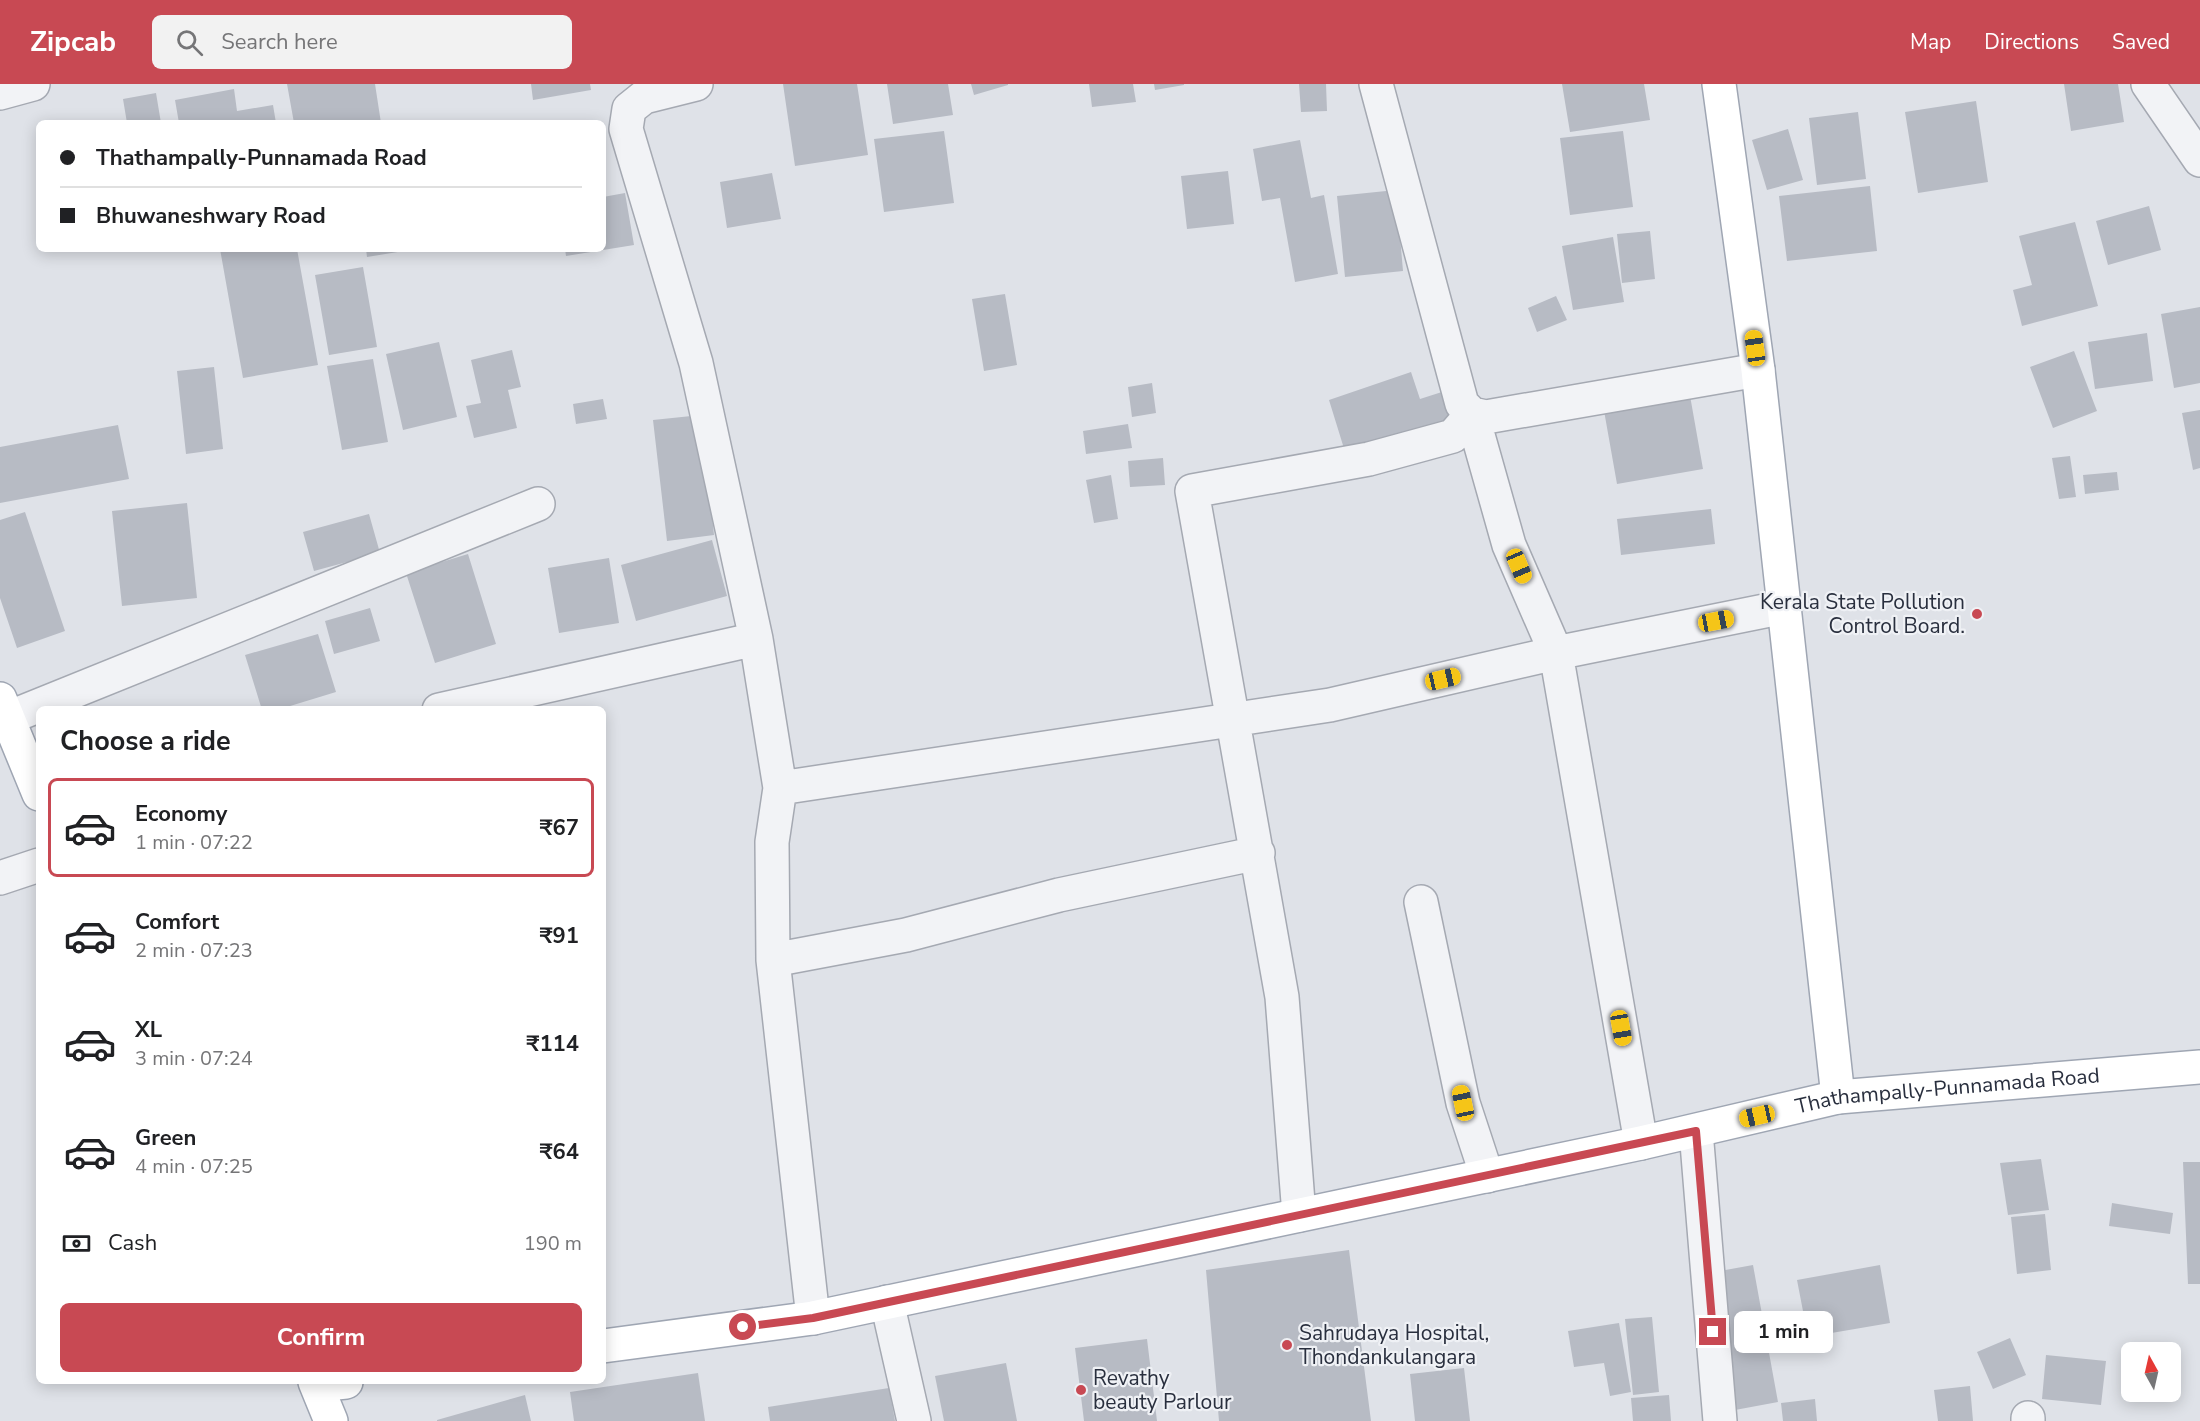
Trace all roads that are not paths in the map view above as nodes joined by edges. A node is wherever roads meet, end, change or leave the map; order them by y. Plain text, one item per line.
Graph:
1 (33, 84) edge
2 (696, 84) edge
3 (1376, 84) edge
4 (1719, 84) edge
5 (2148, 84) edge
6 (0, 93) edge
7 (2200, 160) edge
8 (1758, 370) junction
9 (1472, 414) junction
10 (538, 504) dead end
11 (1784, 608) junction
12 (756, 639) junction
13 (1556, 653) junction
14 (458, 706) edge
15 (4, 709) edge
16 (1232, 720) junction
17 (36, 787) edge
18 (780, 788) junction
19 (1258, 853) junction
20 (36, 866) edge
21 (0, 878) edge
22 (1420, 902) dead end
23 (773, 960) junction
24 (2200, 1067) edge
25 (1838, 1097) junction
26 (1696, 1131) junction
27 (1641, 1143) junction
28 (1487, 1176) junction
29 (1299, 1215) junction
30 (887, 1302) junction
31 (813, 1318) junction
32 (606, 1346) edge
33 (326, 1384) edge
34 (332, 1421) edge
35 (914, 1421) edge
36 (1720, 1421) edge

1 - 6 street
2 - 12 street
3 - 9 street
4 - 8 main road
5 - 7 street
8 - 9 street
8 - 11 main road
9 - 13 street
9 - 16 street
10 - 15 street
11 - 13 street
11 - 25 main road
12 - 14 street
12 - 18 street
13 - 16 street
13 - 27 street
15 - 17 main road
16 - 18 street
16 - 19 street
18 - 23 street
19 - 23 street
19 - 29 street
20 - 21 street
22 - 28 street
23 - 31 street
24 - 25 main road, Thathampally-Punnamada Road
25 - 26 main road, Thathampally-Punnamada Road
26 - 27 main road, Thathampally-Punnamada Road
26 - 36 street
27 - 28 main road, Thathampally-Punnamada Road
28 - 29 main road, Thathampally-Punnamada Road
29 - 30 main road, Thathampally-Punnamada Road
30 - 31 main road, Thathampally-Punnamada Road
30 - 35 street
31 - 32 main road, Thathampally-Punnamada Road
33 - 34 main road

